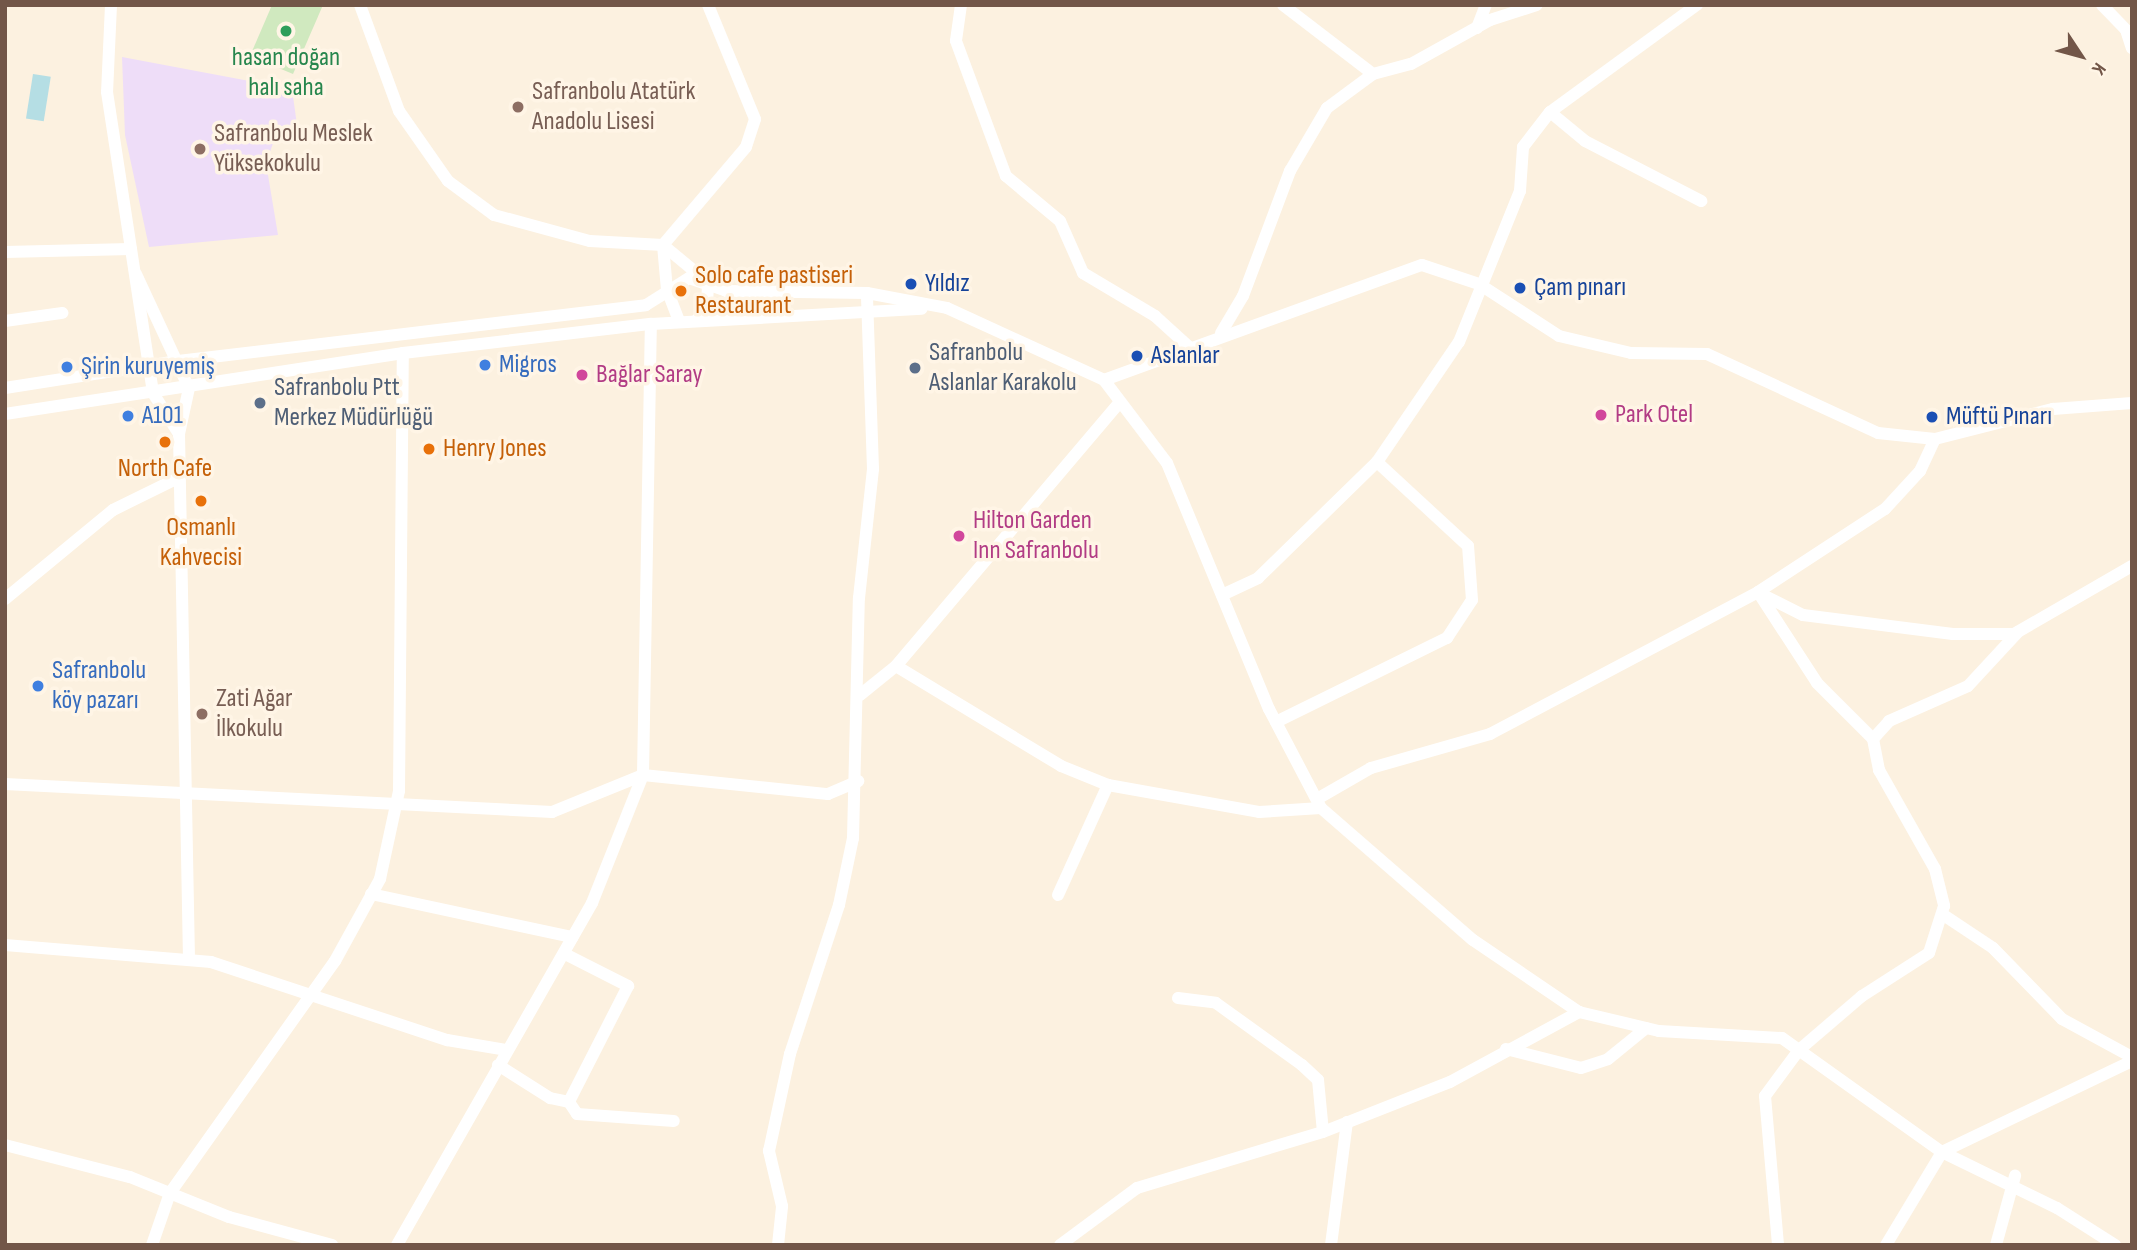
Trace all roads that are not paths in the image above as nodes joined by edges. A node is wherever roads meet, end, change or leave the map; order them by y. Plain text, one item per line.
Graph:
1 (111, 5) edge
2 (360, 5) edge
3 (708, 5) edge
4 (961, 5) edge
5 (1283, 5) edge
6 (1486, 5) edge
7 (1537, 5) edge
8 (1697, 5) edge
9 (2102, 5) edge
10 (1476, 28) junction
11 (2132, 47) edge
12 (1373, 74) junction
13 (1550, 113) junction
14 (1702, 201) dead end
15 (663, 245) junction
16 (131, 249) junction
17 (5, 252) edge
18 (136, 274) junction
19 (708, 283) junction
20 (1479, 284) junction
21 (667, 290) junction
22 (867, 293) junction
23 (947, 308) junction
24 (869, 311) junction
25 (62, 313) dead end
26 (696, 320) junction
27 (5, 321) edge
28 (679, 321) junction
29 (651, 324) junction
30 (1221, 333) junction
31 (1188, 346) junction
32 (403, 353) junction
33 (178, 360) junction
34 (152, 365) junction
35 (1104, 380) junction
36 (5, 388) edge
37 (189, 388) junction
38 (153, 393) junction
39 (1120, 402) junction
40 (2132, 403) edge
41 (5, 414) edge
42 (179, 434) junction
43 (1935, 439) junction
44 (1377, 462) junction
45 (180, 477) junction
46 (2132, 566) edge
47 (12, 583) edge
48 (1758, 592) junction
49 (1222, 595) junction
50 (5, 599) edge
51 (2018, 632) junction
52 (896, 666) junction
53 (860, 695) junction
54 (1276, 722) junction
55 (1873, 739) junction
56 (643, 775) junction
57 (858, 781) junction
58 (5, 784) edge
59 (1108, 785) junction
60 (185, 793) junction
61 (1319, 803) junction
62 (396, 807) junction
63 (371, 894) junction
64 (1058, 895) dead end
65 (1942, 914) junction
66 (572, 937) junction
67 (5, 945) edge
68 (565, 954) junction
69 (189, 960) junction
70 (312, 993) junction
71 (1178, 998) dead end
72 (1579, 1013) junction
73 (1646, 1028) junction
74 (1506, 1049) junction
75 (507, 1050) junction
76 (1800, 1050) junction
77 (2132, 1059) edge
78 (498, 1065) junction
79 (569, 1102) junction
80 (674, 1121) dead end
81 (1347, 1122) junction
82 (1323, 1132) junction
83 (5, 1145) edge
84 (1942, 1152) junction
85 (2014, 1181) junction
86 (170, 1193) junction
87 (288, 1239) edge
88 (1078, 1241) edge
89 (152, 1245) edge
90 (332, 1245) edge
91 (397, 1245) edge
92 (778, 1245) edge
93 (1060, 1245) edge
94 (1331, 1245) edge
95 (1778, 1245) edge
96 (1886, 1245) edge
97 (1996, 1245) edge
98 (2115, 1245) edge

1 - 16 street
2 - 15 street
3 - 15 street
4 - 31 street
5 - 12 street
6 - 10 street
7 - 10 street
8 - 13 street
9 - 11 street
10 - 12 street
12 - 30 street
13 - 14 street
13 - 20 street
15 - 19 street
15 - 21 street
16 - 17 street
16 - 18 street
18 - 33 street
18 - 34 street
19 - 21 street
19 - 22 street
19 - 26 street
20 - 30 street
20 - 43 street
20 - 44 street
21 - 28 street
21 - 33 street
22 - 23 street
22 - 24 street
23 - 24 street
23 - 35 street
24 - 26 street
24 - 53 street
25 - 27 street
26 - 28 street
28 - 29 street
29 - 32 street
29 - 56 street
30 - 31 street
31 - 35 street
32 - 37 street
32 - 62 street
33 - 34 street
33 - 37 street
34 - 36 street
34 - 38 street
35 - 39 street
37 - 38 street
37 - 42 street
38 - 41 street
38 - 42 street
39 - 49 street
39 - 52 street
40 - 43 street
42 - 45 street
43 - 48 street
44 - 49 street
44 - 54 street
45 - 47 street
45 - 60 street
46 - 51 street
47 - 50 street
48 - 51 street
48 - 55 street
48 - 61 street
49 - 54 street
51 - 55 street
52 - 53 street
52 - 59 street
53 - 57 street
54 - 61 street
55 - 65 street
56 - 57 street
56 - 62 street
56 - 66 street
57 - 92 street
58 - 60 street
59 - 61 street
59 - 64 street
60 - 62 street
60 - 69 street
61 - 72 street
62 - 63 street
63 - 66 street
63 - 70 street
65 - 76 street
65 - 77 street
66 - 68 street
67 - 69 street
68 - 75 street
68 - 79 street
69 - 70 street
70 - 75 street
70 - 86 street
71 - 82 street
72 - 73 street
72 - 74 street
73 - 74 street
73 - 76 street
74 - 81 street
75 - 78 street
76 - 84 street
76 - 95 street
77 - 84 street
78 - 79 street
78 - 91 street
79 - 80 street
81 - 82 street
81 - 94 street
82 - 88 street
83 - 86 street
84 - 85 street
84 - 96 street
85 - 97 street
85 - 98 street
86 - 87 street
86 - 89 street
87 - 90 street
88 - 93 street

